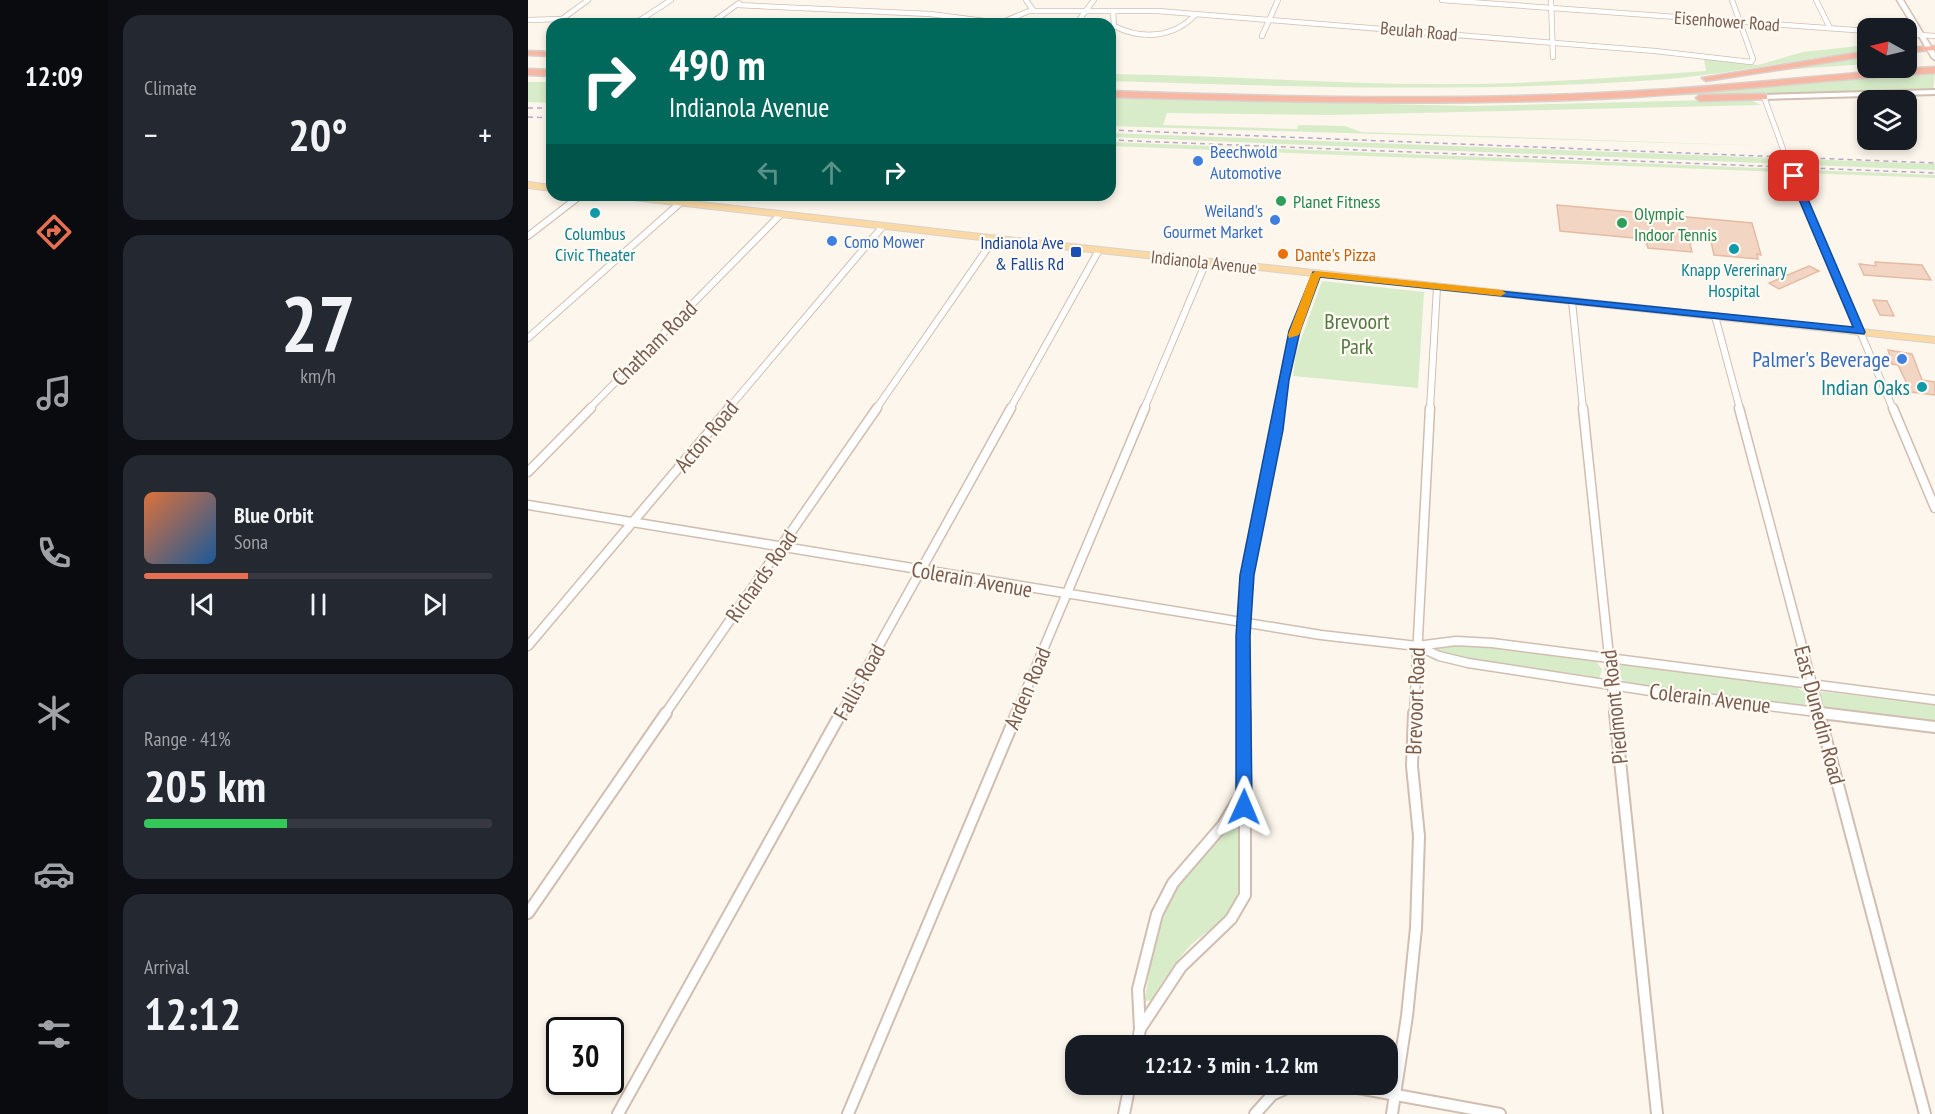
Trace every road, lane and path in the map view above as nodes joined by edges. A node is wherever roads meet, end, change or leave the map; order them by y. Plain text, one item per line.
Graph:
1 (588, 0) edge
2 (671, 0) edge
3 (744, 0) edge
4 (1026, 0) edge
5 (1094, 0) edge
6 (1278, 0) edge
7 (1442, 0) edge
8 (1551, 0) edge
9 (1732, 0) edge
10 (1816, 0) edge
11 (1900, 0) edge
12 (737, 5) junction
13 (1551, 8) junction
14 (1033, 10) junction
15 (1086, 11) junction
16 (1113, 12) junction
17 (1196, 14) junction
18 (563, 18) edge
19 (643, 18) edge
20 (719, 18) edge
21 (961, 18) edge
22 (1008, 18) edge
23 (1081, 18) edge
24 (1113, 18) edge
25 (546, 19) edge
26 (528, 20) edge
27 (1269, 20) junction
28 (1740, 22) junction
29 (1116, 27) edge
30 (1830, 28) junction
31 (1857, 30) edge
32 (1917, 35) edge
33 (1923, 35) junction
34 (1262, 36) dead end
35 (1935, 36) edge
36 (1553, 42) junction
37 (1917, 52) edge
38 (528, 53) edge
39 (546, 54) edge
40 (1934, 54) edge
41 (1857, 55) edge
42 (1553, 57) dead end
43 (1917, 61) edge
44 (528, 63) edge
45 (546, 64) edge
46 (1857, 69) edge
47 (1935, 70) edge
48 (528, 72) edge
49 (546, 73) edge
50 (528, 80) edge
51 (546, 80) edge
52 (1683, 82) junction
53 (1116, 85) edge
54 (1935, 92) edge
55 (1116, 94) edge
56 (1764, 97) junction
57 (1442, 100) junction
58 (1783, 149) dead end
59 (1794, 176) dead end
60 (528, 185) edge
61 (546, 187) edge
62 (572, 201) edge
63 (664, 201) edge
64 (680, 203) junction
65 (780, 215) junction
66 (883, 226) junction
67 (528, 236) edge
68 (994, 239) junction
69 (1100, 250) junction
70 (1206, 262) junction
71 (1316, 274) junction
72 (1437, 287) junction
73 (1572, 301) junction
74 (1715, 316) junction
75 (1860, 332) junction
76 (528, 338) edge
77 (1935, 340) edge
78 (528, 472) edge
79 (528, 505) edge
80 (1935, 507) edge
81 (633, 523) junction
82 (782, 546) junction
83 (922, 570) junction
84 (1066, 595) junction
85 (1243, 623) junction
86 (528, 646) edge
87 (1417, 646) junction
88 (1609, 658) junction
89 (1612, 684) junction
90 (1811, 684) junction
91 (1935, 700) edge
92 (1819, 711) junction
93 (1935, 727) edge
94 (1244, 790) junction
95 (528, 913) edge
96 (1140, 1029) junction
97 (1139, 1035) edge
98 (1398, 1071) edge
99 (1128, 1095) edge
100 (1271, 1095) edge
101 (1394, 1095) joint
102 (618, 1114) edge
103 (848, 1114) edge
104 (1124, 1114) edge
105 (1255, 1114) edge
106 (1392, 1114) edge
107 (1500, 1114) edge
108 (1657, 1114) edge
109 (1925, 1114) edge

1 - 18 street
2 - 19 street
3 - 12 street
4 - 14 street
5 - 15 street
6 - 27 street
7 - 13 street, Eisenhower Road
8 - 13 street
9 - 28 street
10 - 30 street
11 - 33 main road
12 - 20 street
12 - 21 street
13 - 28 street, Eisenhower Road
13 - 36 street
14 - 15 street, Beulah Road
14 - 22 street, Beulah Road
15 - 16 street, Beulah Road
15 - 23 street
16 - 17 street, Beulah Road
16 - 24 street
17 - 27 street, Beulah Road
17 - 29 street
25 - 26 street
27 - 34 street
27 - 36 street, Beulah Road
28 - 30 street, Eisenhower Road
28 - 36 street, Beulah Road
30 - 31 street, Eisenhower Road
32 - 33 street
33 - 35 street
33 - 40 main road
36 - 42 street
37 - 40 highway
38 - 39 highway
40 - 43 highway
41 - 52 highway
44 - 45 highway
46 - 52 highway
47 - 57 highway
48 - 49 highway
50 - 51 highway
52 - 53 highway
54 - 56 street
55 - 57 highway
56 - 57 highway
56 - 58 street
59 - 75 street
60 - 61 main road
62 - 67 street
63 - 64 main road, Indianola Avenue
64 - 65 main road, Indianola Avenue
64 - 76 street
65 - 66 main road, Indianola Avenue
65 - 78 street, Chatham Road
66 - 68 main road, Indianola Avenue
66 - 81 street, Acton Road
68 - 69 main road, Indianola Avenue
68 - 82 street, Richards Road
69 - 70 main road, Indianola Avenue
69 - 83 street, Fallis Road
70 - 71 main road, Indianola Avenue
70 - 84 street, Arden Road
71 - 72 main road, Indianola Avenue
71 - 85 street
72 - 73 main road, Indianola Avenue
72 - 87 street, Brevoort Road
73 - 74 main road, Indianola Avenue
73 - 88 street, Piedmont Road
74 - 75 main road, Indianola Avenue
74 - 90 street, East Dunedin Road
75 - 77 main road, Indianola Avenue
75 - 80 street
79 - 81 street, Colerain Avenue
81 - 82 street, Colerain Avenue
81 - 86 street, Acton Road
82 - 83 street, Colerain Avenue
82 - 95 street, Richards Road
83 - 84 street, Colerain Avenue
83 - 102 street, Fallis Road
84 - 85 street, Colerain Avenue
84 - 103 street, Arden Road
85 - 87 street, Colerain Avenue
85 - 94 street
87 - 88 street, Colerain Avenue
87 - 89 street, Colerain Avenue
87 - 98 street, Brevoort Road
88 - 89 street, Piedmont Road
88 - 90 street, Colerain Avenue
89 - 92 street, Colerain Avenue
89 - 108 street, Piedmont Road
90 - 91 street, Colerain Avenue
90 - 92 street, East Dunedin Road
92 - 93 street, Colerain Avenue
92 - 109 street, East Dunedin Road
94 - 96 street
94 - 96 street
96 - 97 street
99 - 104 street
100 - 105 street
101 - 106 street, Brevoort Road
101 - 107 street

